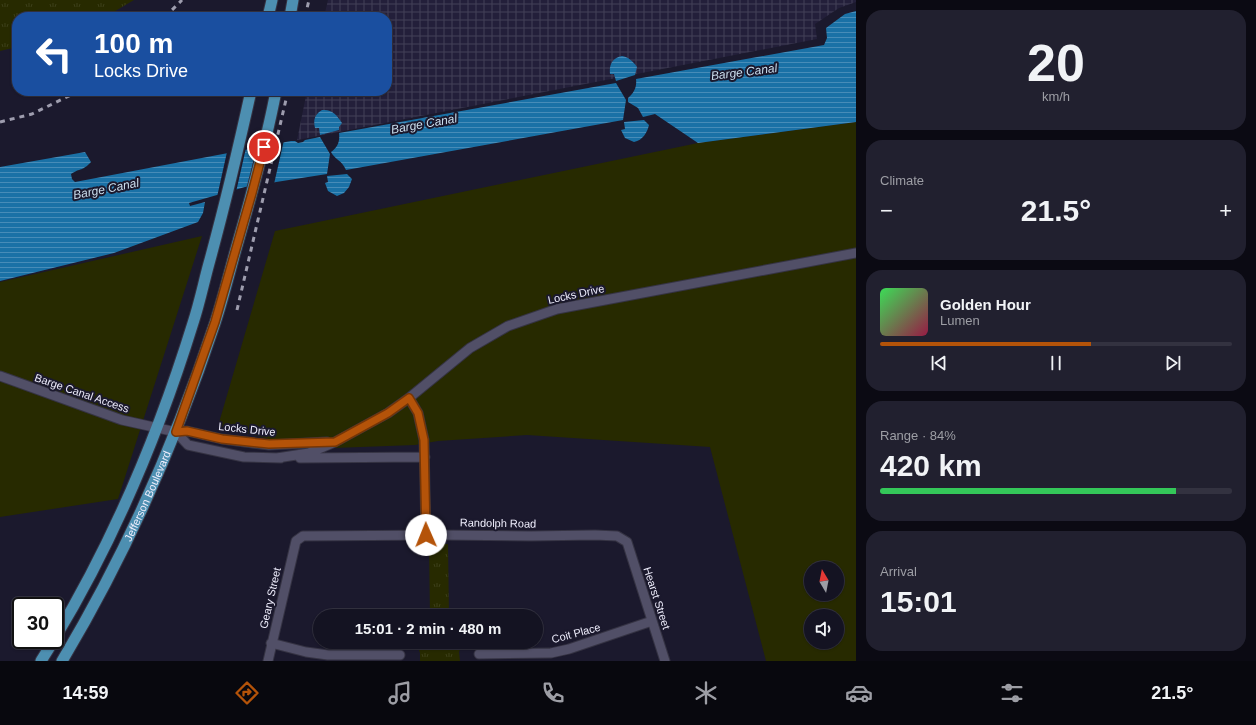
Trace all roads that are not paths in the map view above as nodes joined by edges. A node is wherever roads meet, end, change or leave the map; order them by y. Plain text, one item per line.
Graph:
1 (272, 0) edge
2 (293, 0) edge
3 (269, 12) edge
4 (291, 12) edge
5 (250, 96) edge
6 (275, 96) edge
7 (856, 254) edge
8 (0, 376) edge
9 (409, 398) junction
10 (158, 428) junction
11 (176, 432) junction
12 (335, 442) junction
13 (425, 457) junction
14 (277, 458) junction
15 (426, 535) junction
16 (296, 541) joint
17 (627, 542) joint
18 (652, 621) junction
19 (64, 622) edge
20 (272, 643) junction
21 (48, 649) edge
22 (479, 654) dead end
23 (400, 655) dead end
24 (41, 661) edge
25 (62, 661) edge
26 (268, 661) edge
27 (665, 661) edge

1 - 3 main road
2 - 4 main road
5 - 10 main road, Jefferson Boulevard
6 - 11 main road, Jefferson Boulevard
7 - 9 street, Locks Drive
8 - 10 street, Barge Canal Access
9 - 12 street, Locks Drive
9 - 13 street
10 - 11 street, Locks Drive
10 - 19 main road, Jefferson Boulevard
11 - 12 street, Locks Drive
11 - 14 street
11 - 25 main road, Jefferson Boulevard
12 - 14 street, Locks Drive
13 - 14 street
13 - 15 street
15 - 16 street, Randolph Road
15 - 17 street, Randolph Road
16 - 20 street, Geary Street
17 - 18 street, Hearst Street
18 - 22 street, Coit Place
18 - 27 street, Hearst Street
20 - 23 street
20 - 26 street, Geary Street
21 - 24 main road, Jefferson Boulevard

